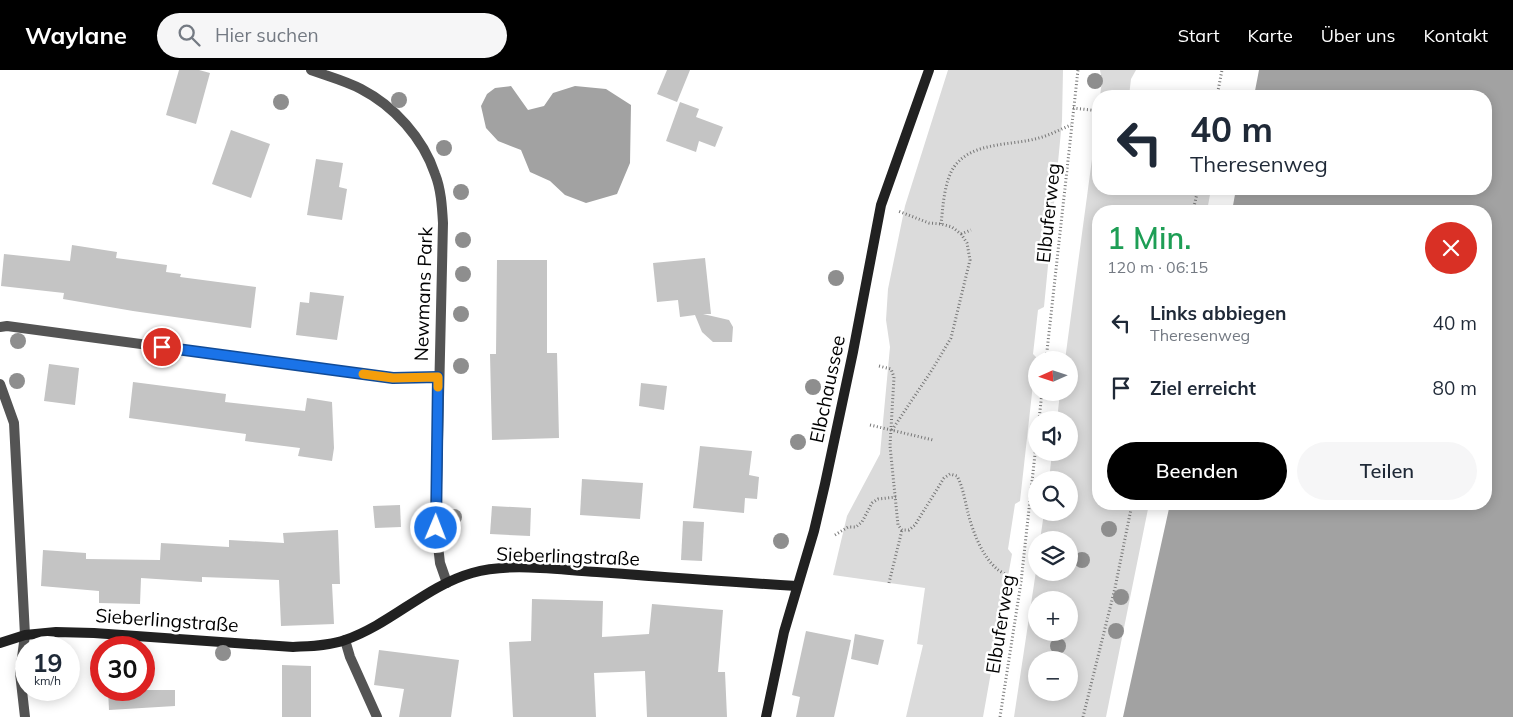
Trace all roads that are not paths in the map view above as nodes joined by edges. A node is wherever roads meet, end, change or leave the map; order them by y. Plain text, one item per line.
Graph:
1 (311, 70) edge
2 (929, 70) edge
3 (0, 327) edge
4 (438, 377) junction
5 (0, 384) edge
6 (447, 582) junction
7 (797, 586) junction
8 (25, 635) junction
9 (344, 640) junction
10 (0, 643) edge
11 (25, 717) edge
12 (377, 717) edge
13 (766, 717) edge

1 - 4 street, Newmans Park
2 - 7 street, Elbchaussee
3 - 4 street
4 - 6 street, Newmans Park
5 - 8 street
6 - 7 street, Sieberlingstraße
6 - 9 street, Sieberlingstraße
7 - 13 street, Elbchaussee
8 - 9 street, Sieberlingstraße
8 - 10 street, Sieberlingstraße
8 - 11 street
9 - 12 street

